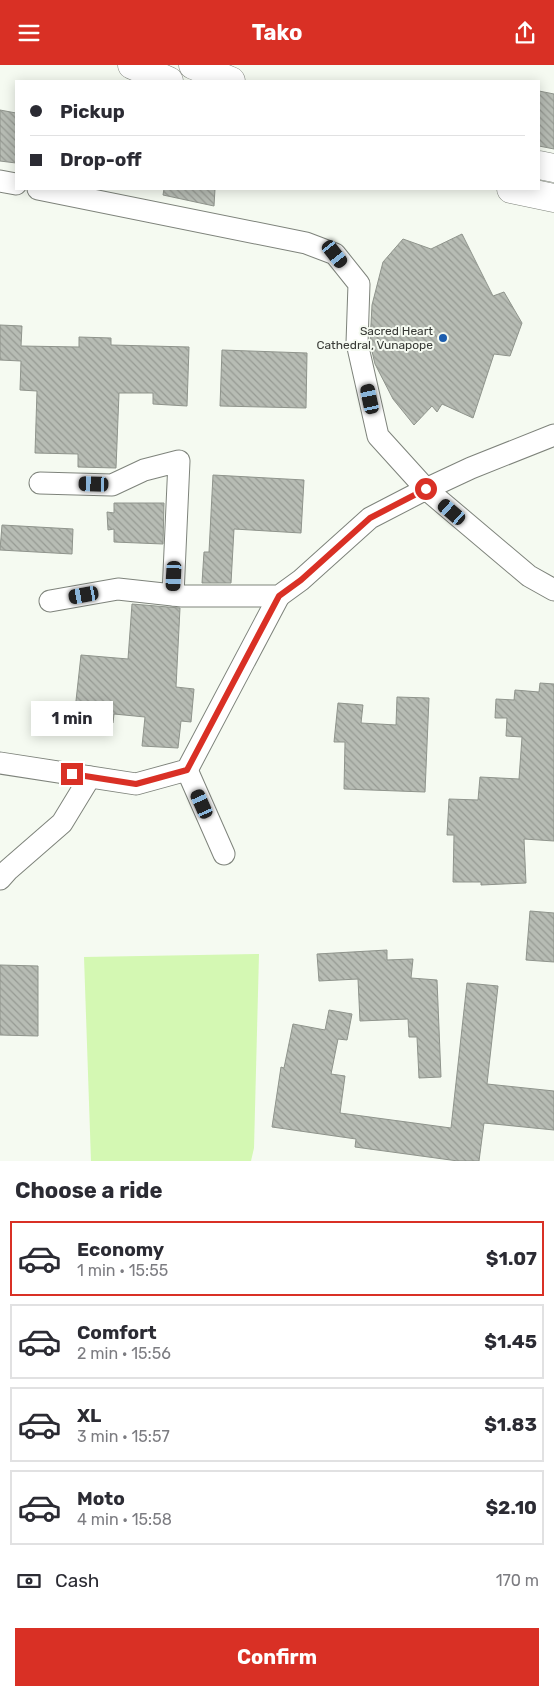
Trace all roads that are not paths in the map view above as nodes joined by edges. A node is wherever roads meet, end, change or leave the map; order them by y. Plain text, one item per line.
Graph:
1 (132, 65) edge
2 (193, 65) edge
3 (167, 80) edge
4 (229, 80) edge
5 (540, 165) edge
6 (554, 168) edge
7 (0, 181) edge
8 (15, 184) edge
9 (43, 190) edge
10 (516, 190) edge
11 (554, 197) edge
12 (554, 435) edge
13 (40, 483) dead end
14 (426, 489) junction
15 (554, 590) edge
16 (173, 595) junction
17 (279, 596) junction
18 (50, 601) dead end
19 (0, 763) edge
20 (187, 770) junction
21 (90, 777) junction
22 (224, 854) dead end
23 (0, 879) edge

1 - 3 main road
2 - 4 main road
5 - 6 main road
7 - 8 street
9 - 14 street
10 - 11 main road
12 - 14 street
13 - 16 street
14 - 15 street
14 - 17 street
16 - 17 street
16 - 18 street
17 - 20 street
19 - 21 street
20 - 21 street
20 - 22 street
21 - 23 street

